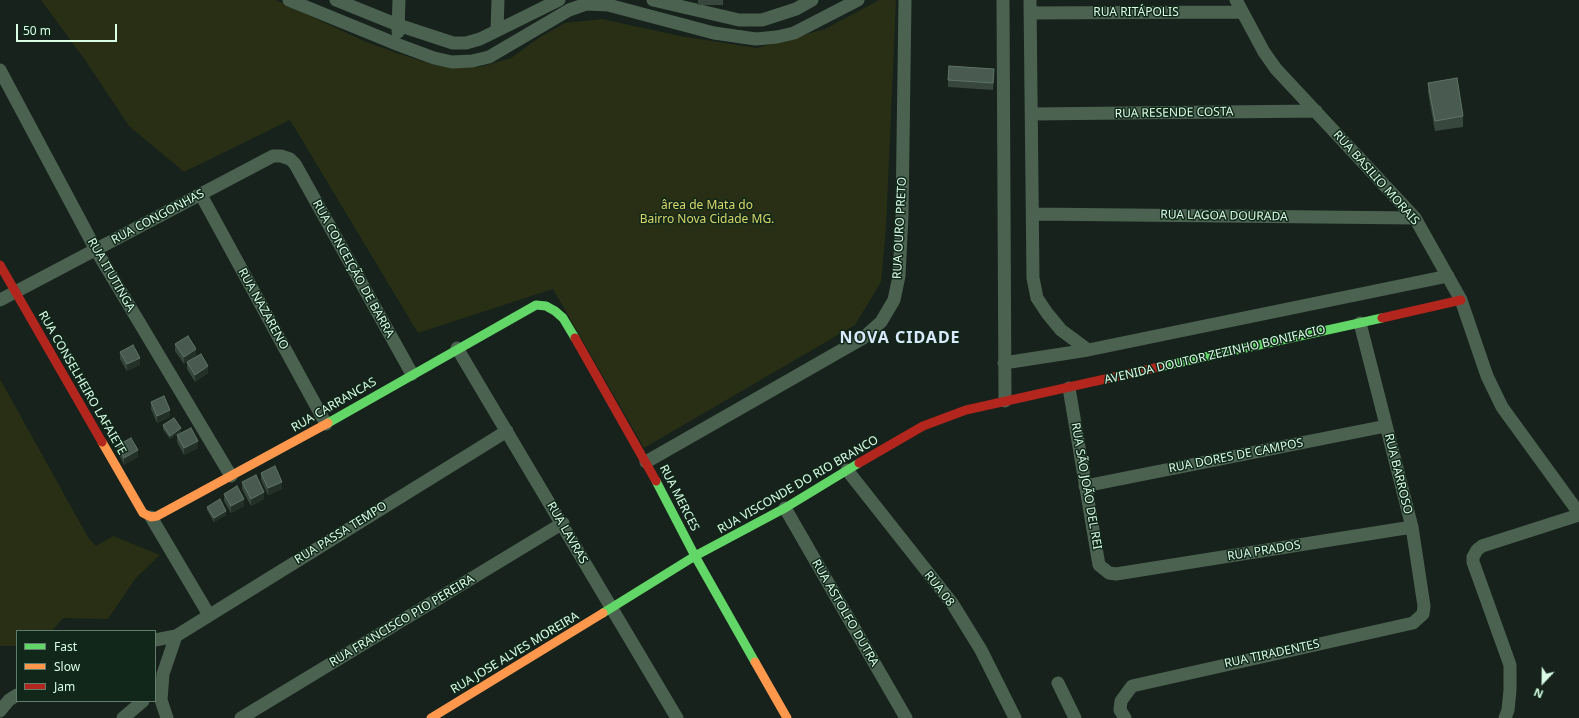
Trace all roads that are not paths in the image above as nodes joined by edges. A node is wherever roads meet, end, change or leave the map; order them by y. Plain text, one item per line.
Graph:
1 (289, 0) edge
2 (336, 0) edge
3 (399, 0) edge
4 (498, 0) edge
5 (559, 0) edge
6 (653, 0) edge
7 (812, 0) edge
8 (858, 0) edge
9 (904, 0) edge
10 (1003, 0) edge
11 (1030, 0) edge
12 (1236, 0) edge
13 (689, 4) edge
14 (796, 4) edge
15 (1242, 12) junction
16 (1030, 13) junction
17 (398, 25) junction
18 (497, 30) junction
19 (399, 45) junction
20 (0, 70) edge
21 (1316, 111) junction
22 (1032, 114) junction
23 (294, 164) joint
24 (201, 194) junction
25 (1033, 214) junction
26 (1415, 218) junction
27 (96, 250) junction
28 (0, 265) edge
29 (1448, 276) junction
30 (15, 291) junction
31 (0, 300) edge
32 (1461, 300) junction
33 (536, 305) joint
34 (1360, 323) junction
35 (457, 348) junction
36 (1088, 350) junction
37 (1004, 363) junction
38 (412, 374) junction
39 (1069, 388) junction
40 (1005, 401) junction
41 (326, 424) junction
42 (1386, 426) junction
43 (507, 431) junction
44 (646, 462) junction
45 (847, 470) junction
46 (231, 476) junction
47 (1085, 486) junction
48 (785, 508) junction
49 (1579, 514) edge
50 (147, 515) junction
51 (563, 523) junction
52 (1412, 527) junction
53 (696, 556) junction
54 (1116, 574) joint
55 (611, 608) junction
56 (209, 615) junction
57 (1413, 623) joint
58 (176, 636) junction
59 (156, 640) edge
60 (1058, 683) dead end
61 (158, 688) edge
62 (16, 696) edge
63 (142, 702) edge
64 (0, 711) edge
65 (123, 718) edge
66 (168, 718) edge
67 (241, 718) edge
68 (431, 718) edge
69 (677, 718) edge
70 (787, 718) edge
71 (906, 718) edge
72 (1015, 718) edge
73 (1076, 718) edge
74 (1125, 718) edge
75 (1505, 718) edge

1 - 19 street
2 - 17 street
3 - 17 street
4 - 18 street
5 - 18 street
6 - 13 street
7 - 14 street
8 - 19 street
9 - 44 street, RUA OURO PRETO
10 - 37 street
11 - 16 street
12 - 15 street, RUA BASILIO MORAIS
13 - 14 street
15 - 16 street, RUA RITÁPOLIS
15 - 21 street, RUA BASILIO MORAIS
16 - 22 street
17 - 18 street
17 - 19 street
20 - 27 street, RUA ITUTINGA
21 - 22 street, RUA RESENDE COSTA
21 - 26 street, RUA BASILIO MORAIS
22 - 25 street
23 - 24 street, RUA CONGONHAS
23 - 38 street, RUA CONCEIÇÃO DE BARRA
24 - 27 street, RUA CONGONHAS
24 - 41 street, RUA NAZARENO
25 - 26 street, RUA LAGOA DOURADA
25 - 36 street
26 - 29 street, RUA BASILIO MORAIS
27 - 30 street, RUA CONGONHAS
27 - 46 street, RUA ITUTINGA
28 - 30 street, RUA CONSELHEIRO LAFAIETE
29 - 32 street, RUA BASILIO MORAIS
29 - 36 street
30 - 31 street, RUA CONGONHAS
30 - 50 street, RUA CONSELHEIRO LAFAIETE
32 - 34 street, AVENIDA DOUTOR ZEZINHO BONIFACIO
32 - 49 street, RUA BASILIO MORAIS
33 - 35 street, RUA CARRANCAS
33 - 44 street, RUA MERCES
34 - 39 street, AVENIDA DOUTOR ZEZINHO BONIFACIO
34 - 42 street, RUA BARROSO
35 - 38 street, RUA CARRANCAS
35 - 43 street, RUA LAVRAS
36 - 37 street
37 - 40 street
38 - 41 street, RUA CARRANCAS
39 - 40 street, AVENIDA DOUTOR ZEZINHO BONIFACIO
39 - 47 street, RUA SÃO JOÃO DEL REI
40 - 45 street, RUA VISCONDE DO RIO BRANCO
41 - 46 street, RUA CARRANCAS
42 - 47 street, RUA DORES DE CAMPOS
42 - 52 street, RUA BARROSO
43 - 51 street, RUA LAVRAS
43 - 56 street, RUA PASSA TEMPO
44 - 53 street, RUA MERCES
45 - 48 street, RUA VISCONDE DO RIO BRANCO
45 - 72 street, RUA 08
46 - 50 street, RUA CARRANCAS
47 - 54 street, RUA SÃO JOÃO DEL REI
48 - 53 street, RUA VISCONDE DO RIO BRANCO
48 - 71 street, RUA ASTOLFO DUTRA
49 - 75 street
50 - 56 street
51 - 55 street, RUA LAVRAS
51 - 67 street, RUA FRANCISCO PIO PEREIRA
52 - 54 street, RUA PRADOS
52 - 57 street, RUA BARROSO
53 - 55 street, RUA VISCONDE DO RIO BRANCO
53 - 70 street, RUA MERCES
55 - 68 street, RUA JOSE ALVES MOREIRA
55 - 69 street, RUA LAVRAS
56 - 58 street, RUA PASSA TEMPO
57 - 74 street, RUA TIRADENTES
58 - 59 street
58 - 61 street
60 - 73 street
61 - 66 street
62 - 64 street
63 - 65 street

